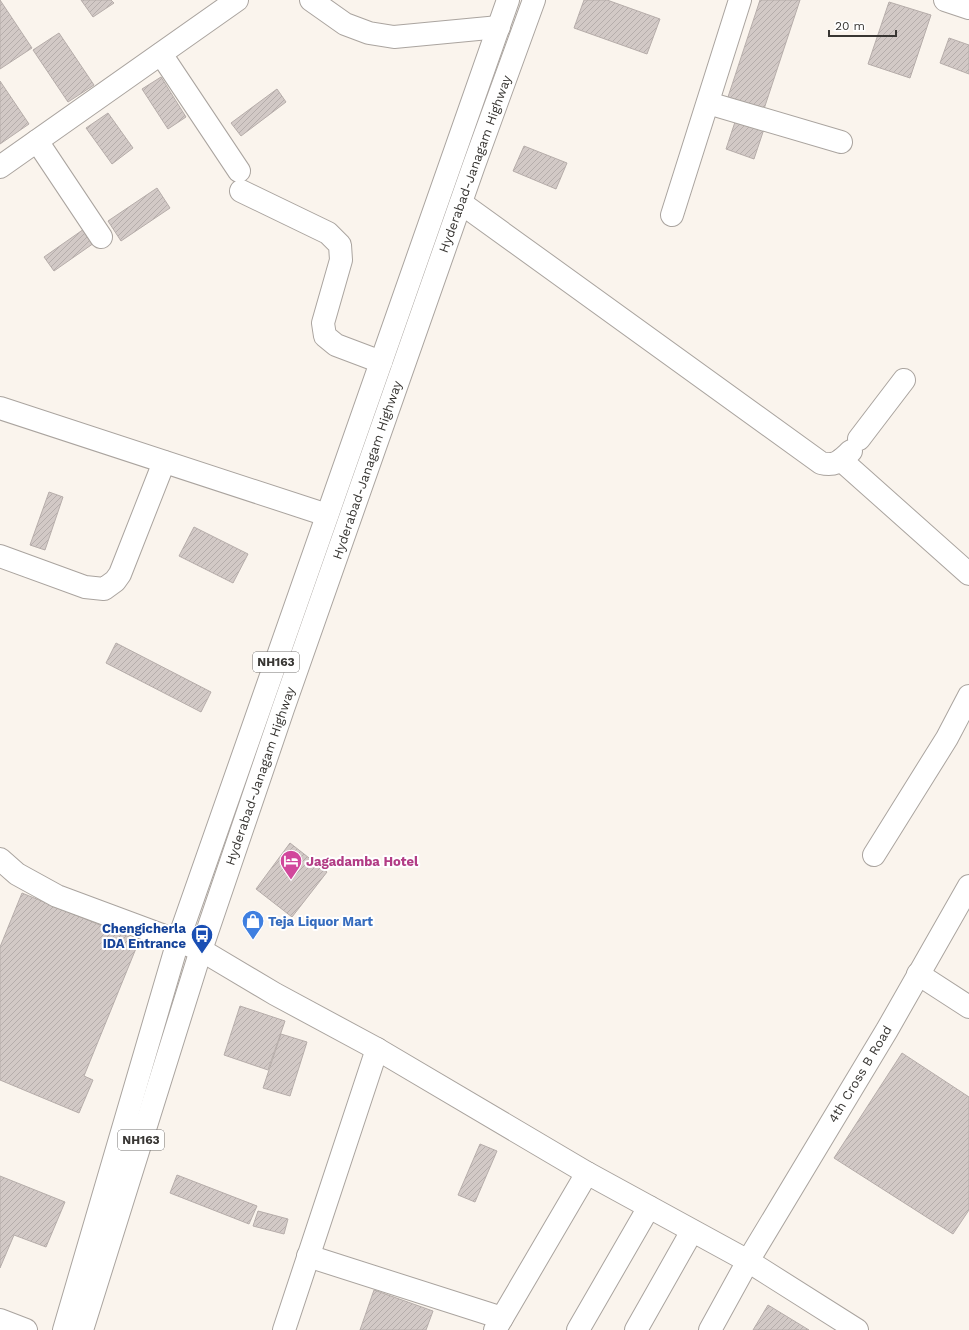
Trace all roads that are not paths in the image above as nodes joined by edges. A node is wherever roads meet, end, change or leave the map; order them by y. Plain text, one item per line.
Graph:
1 (237, 0) edge
2 (312, 0) edge
3 (508, 0) edge
4 (534, 0) edge
5 (740, 0) edge
6 (945, 0) edge
7 (969, 8) edge
8 (498, 26) junction
9 (160, 54) junction
10 (708, 102) junction
11 (37, 141) junction
12 (841, 142) dead end
13 (0, 167) edge
14 (461, 203) junction
15 (672, 215) dead end
16 (101, 237) dead end
17 (381, 362) junction
18 (904, 380) dead end
19 (0, 408) edge
20 (850, 450) junction
21 (164, 462) junction
22 (327, 515) junction
23 (0, 556) edge
24 (308, 569) junction
25 (969, 574) edge
26 (330, 576) junction
27 (969, 696) edge
28 (874, 855) dead end
29 (0, 859) edge
30 (969, 886) edge
31 (178, 941) junction
32 (201, 950) junction
33 (918, 974) junction
34 (969, 1007) edge
35 (377, 1049) junction
36 (587, 1173) junction
37 (649, 1207) junction
38 (692, 1231) junction
39 (308, 1256) junction
40 (748, 1261) junction
41 (0, 1320) edge
42 (499, 1324) edge
43 (26, 1330) edge
44 (64, 1330) edge
45 (82, 1330) edge
46 (284, 1330) edge
47 (578, 1330) edge
48 (636, 1330) edge
49 (710, 1330) edge
50 (857, 1330) edge

1 - 9 main road
2 - 8 main road
3 - 8 main road, Hyderabad-Janagam Highway / NH163
4 - 14 main road, Hyderabad-Janagam Highway / NH163
5 - 10 main road
6 - 7 main road
8 - 17 main road, Hyderabad-Janagam Highway / NH163
9 - 11 main road
9 - 17 main road
10 - 12 main road
10 - 15 main road
11 - 13 main road
11 - 16 main road
14 - 20 main road
14 - 26 main road, Hyderabad-Janagam Highway / NH163
17 - 22 main road, Hyderabad-Janagam Highway / NH163
18 - 20 main road
19 - 21 main road
20 - 25 main road
21 - 22 main road
21 - 23 main road
22 - 24 main road, Hyderabad-Janagam Highway / NH163
24 - 26 main road
24 - 31 main road, Hyderabad-Janagam Highway / NH163
26 - 32 main road, Hyderabad-Janagam Highway / NH163
27 - 28 main road
29 - 31 main road
30 - 33 main road, 4th Cross B Road
31 - 32 main road
31 - 44 main road, Hyderabad-Janagam Highway / NH163
32 - 35 main road
32 - 45 main road, Hyderabad-Janagam Highway / NH163
33 - 34 main road
33 - 40 main road, 4th Cross B Road
35 - 36 main road
35 - 39 main road
36 - 37 main road
36 - 42 main road
37 - 38 main road
37 - 47 main road
38 - 40 main road
38 - 48 main road
39 - 42 main road
39 - 46 main road
40 - 49 main road, 4th Cross B Road
40 - 50 main road
41 - 43 main road

